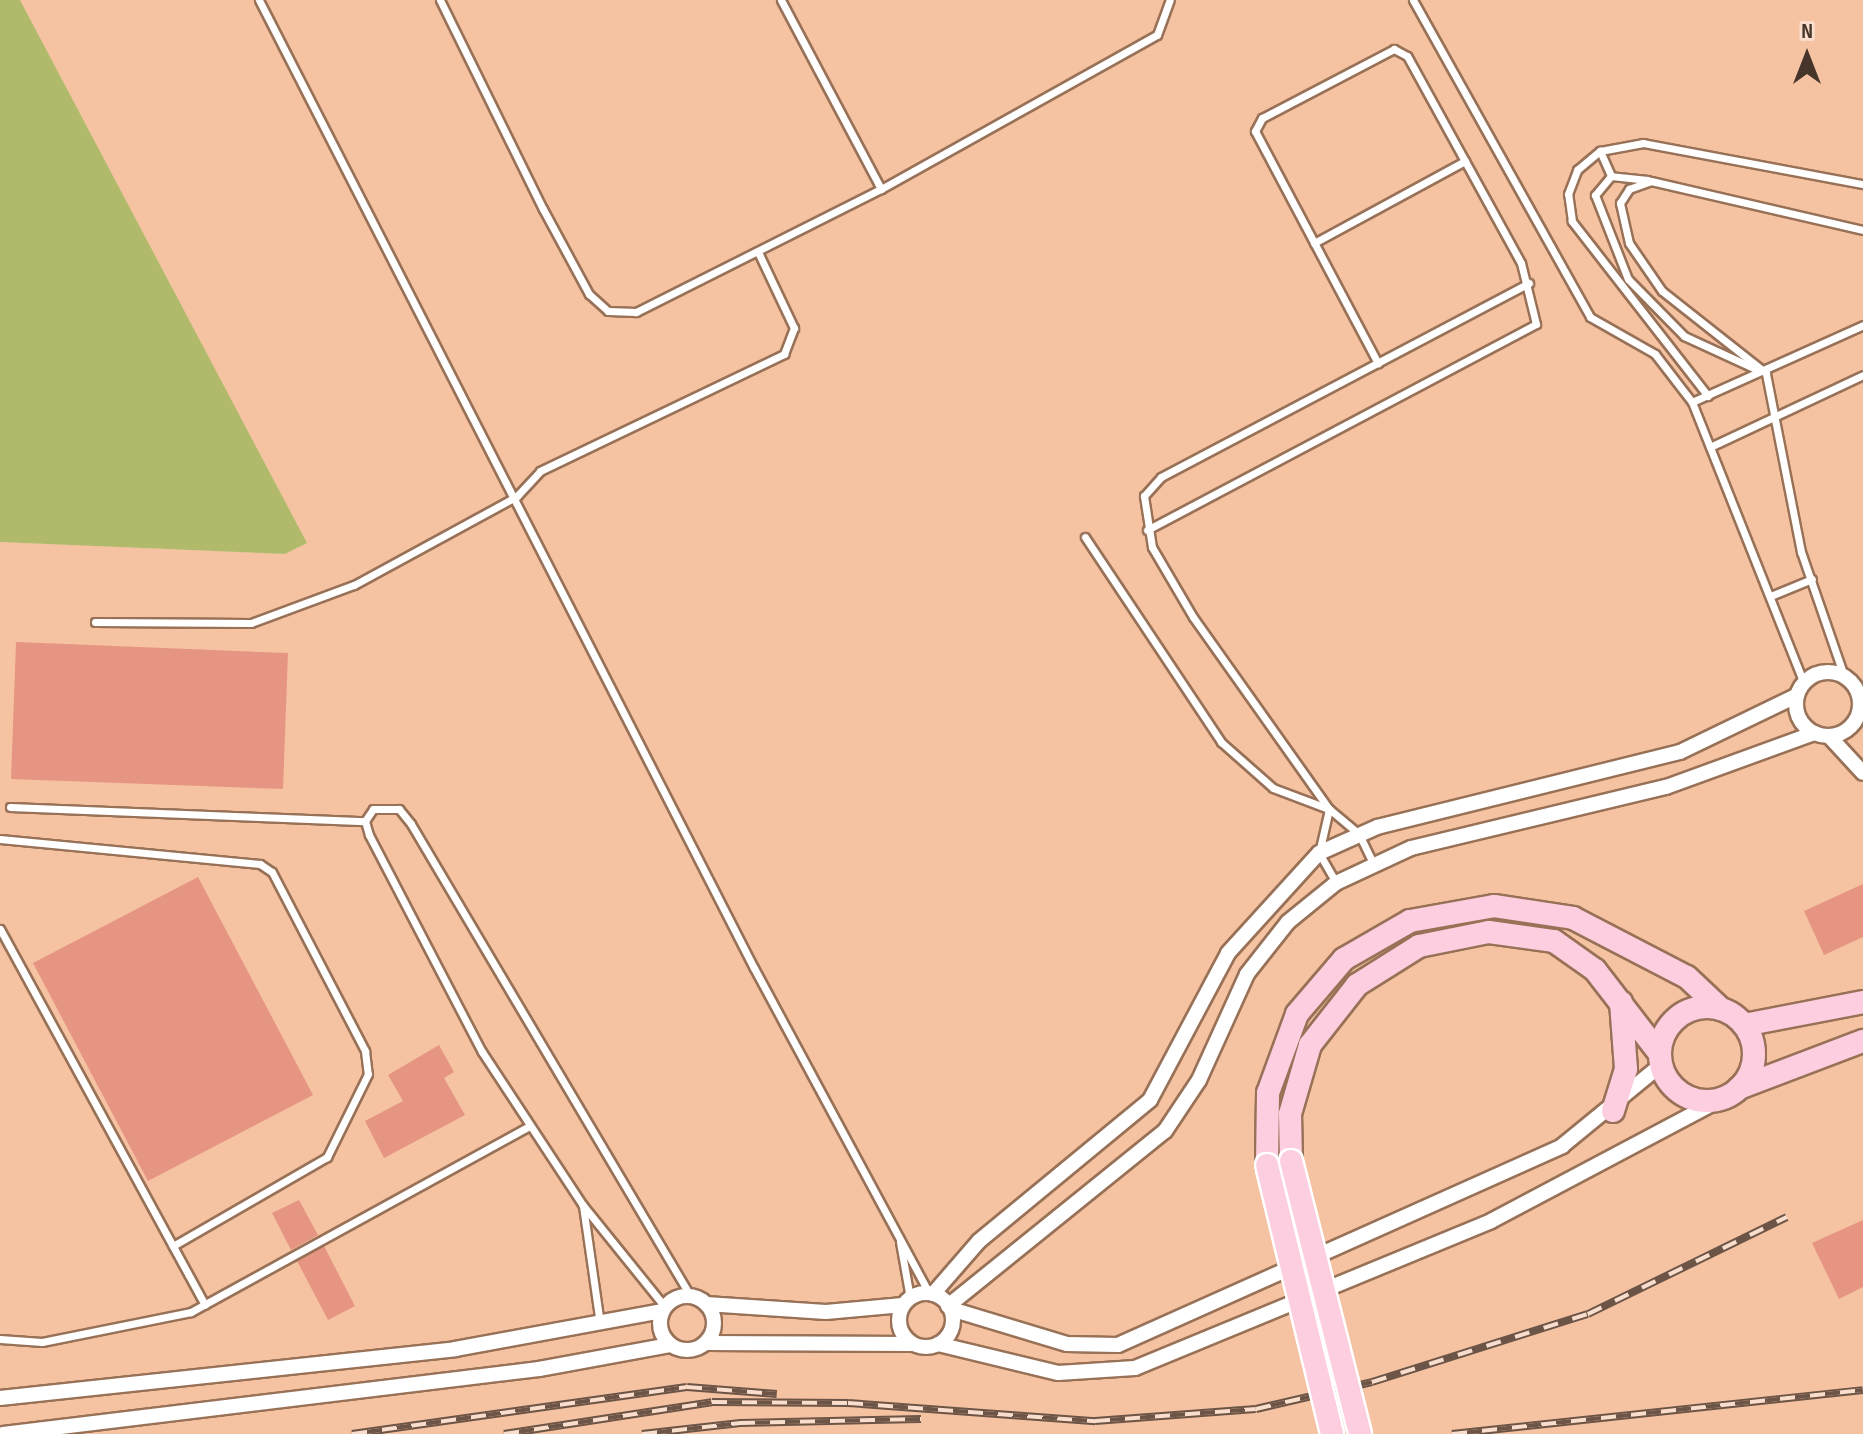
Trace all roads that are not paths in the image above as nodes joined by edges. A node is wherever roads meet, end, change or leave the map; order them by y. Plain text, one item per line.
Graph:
1 (259, 0) edge
2 (440, 0) edge
3 (781, 0) edge
4 (1170, 0) edge
5 (1413, 0) edge
6 (1600, 151) junction
7 (1465, 161) junction
8 (1611, 176) junction
9 (1659, 183) junction
10 (1863, 184) edge
11 (881, 189) junction
12 (1863, 230) edge
13 (1314, 243) junction
14 (758, 252) junction
15 (1529, 283) junction
16 (1863, 325) edge
17 (1378, 363) junction
18 (1766, 373) junction
19 (1863, 375) edge
20 (1708, 396) junction
21 (1692, 402) junction
22 (1779, 418) junction
23 (1710, 447) junction
24 (517, 496) junction
25 (1147, 530) junction
26 (1085, 537) dead end
27 (1812, 579) junction
28 (1773, 595) junction
29 (95, 622) dead end
30 (1844, 676) junction
31 (1800, 689) junction
32 (1861, 711) edge
33 (1822, 734) junction
34 (1863, 773) edge
35 (10, 807) dead end
36 (1329, 809) junction
37 (365, 821) junction
38 (1359, 834) junction
39 (0, 839) edge
40 (1319, 853) junction
41 (1373, 863) junction
42 (1336, 883) junction
43 (0, 929) edge
44 (1620, 997) junction
45 (1863, 1002) edge
46 (1721, 1009) junction
47 (1744, 1025) junction
48 (1863, 1041) edge
49 (1660, 1060) junction
50 (1732, 1093) junction
51 (1613, 1111) junction
52 (528, 1127) junction
53 (582, 1204) junction
54 (898, 1232) junction
55 (173, 1246) junction
56 (931, 1294) junction
57 (691, 1297) junction
58 (906, 1302) junction
59 (706, 1304) junction
60 (205, 1305) junction
61 (950, 1307) junction
62 (664, 1309) junction
63 (600, 1324) junction
64 (0, 1339) edge
65 (706, 1343) junction
66 (912, 1344) junction
67 (938, 1344) junction
68 (670, 1345) junction
69 (0, 1398) edge
70 (3, 1434) edge
71 (1332, 1434) edge
72 (1360, 1434) edge

1 - 24 lane
2 - 14 lane
3 - 11 lane
4 - 11 lane
5 - 21 lane
6 - 8 lane
6 - 10 lane
6 - 20 lane
7 - 13 lane
7 - 13 lane
7 - 15 lane
8 - 9 lane
8 - 18 lane
9 - 12 lane
9 - 18 lane
11 - 14 lane
13 - 17 lane
14 - 24 lane
15 - 17 lane
15 - 25 lane
16 - 18 lane
17 - 25 lane
18 - 20 lane
18 - 22 lane
19 - 22 lane
20 - 21 lane
21 - 23 lane
22 - 23 lane
22 - 27 lane
23 - 28 lane
24 - 29 lane
24 - 54 lane
25 - 36 lane
26 - 36 lane
27 - 28 lane
27 - 30 lane
28 - 31 lane
30 - 31 street
30 - 32 street
31 - 33 street
31 - 38 street
32 - 33 street
33 - 34 street
33 - 41 street
35 - 37 lane
36 - 38 lane
36 - 40 lane
37 - 52 lane
37 - 57 lane
38 - 40 street
38 - 41 lane
39 - 55 lane
40 - 42 lane
40 - 56 street
41 - 42 street
42 - 61 street
43 - 55 lane
44 - 49 main road
44 - 51 main road
44 - 72 main road, bridge
45 - 47 main road
46 - 47 main road
46 - 49 main road
46 - 71 main road, bridge
47 - 50 main road
48 - 50 main road
49 - 50 main road
49 - 51 street
50 - 67 street
51 - 61 street
52 - 53 lane
52 - 60 lane
53 - 62 lane
53 - 63 lane
54 - 56 lane
54 - 58 lane
55 - 60 lane
56 - 58 street
56 - 61 street
57 - 59 street
57 - 62 street
58 - 59 street
58 - 66 street
59 - 65 street
60 - 64 lane
61 - 67 street
62 - 63 street
62 - 68 street
63 - 69 street
65 - 66 street
65 - 68 street
66 - 67 street
68 - 70 street

